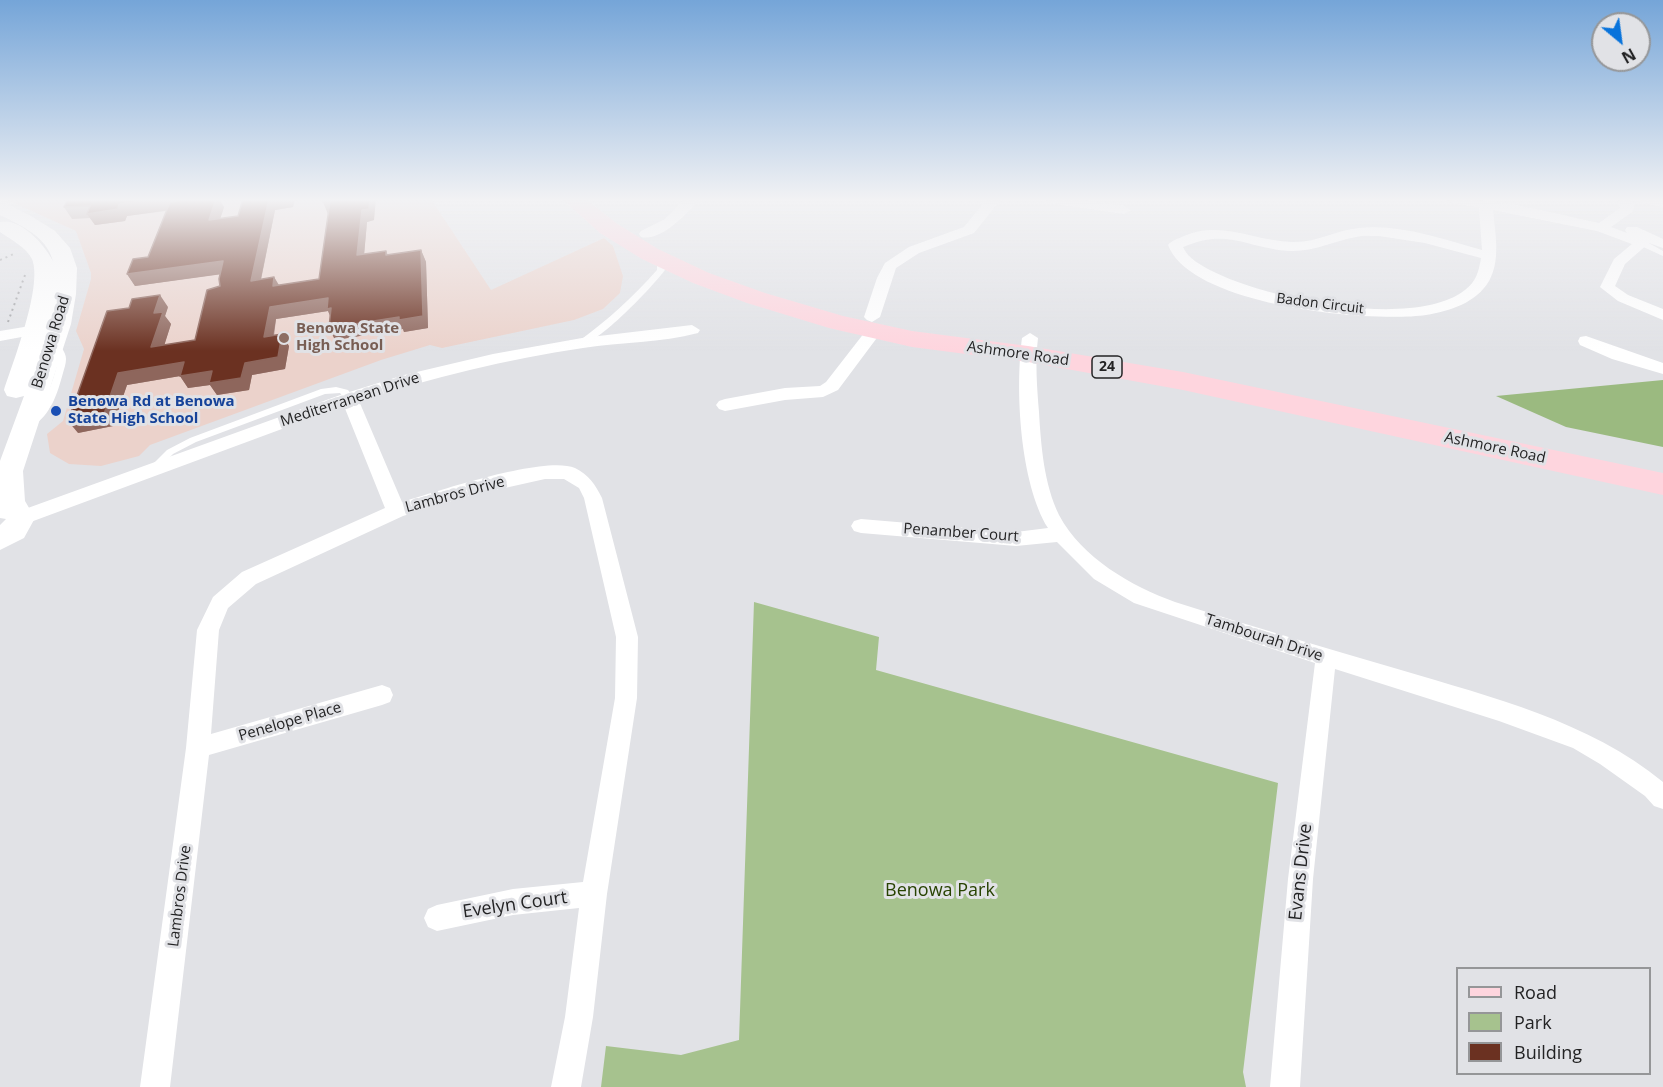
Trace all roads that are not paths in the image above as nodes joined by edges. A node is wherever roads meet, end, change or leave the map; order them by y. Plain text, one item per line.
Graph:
1 (35, 250) edge
2 (61, 250) edge
3 (646, 250) edge
4 (675, 250) edge
5 (917, 250) edge
6 (1177, 250) edge
7 (1466, 250) edge
8 (1489, 250) edge
9 (1634, 250) edge
10 (1489, 256) junction
11 (660, 258) junction
12 (1663, 315) edge
13 (873, 324) junction
14 (692, 330) dead end
15 (3, 332) edge
16 (48, 333) junction
17 (1586, 341) dead end
18 (582, 343) junction
19 (1029, 346) junction
20 (1663, 369) edge
21 (349, 398) junction
22 (725, 405) dead end
23 (0, 441) edge
24 (1663, 465) edge
25 (1663, 484) edge
26 (11, 511) edge
27 (396, 511) junction
28 (861, 526) dead end
29 (1061, 534) junction
30 (0, 539) edge
31 (1327, 659) junction
32 (382, 695) dead end
33 (198, 748) junction
34 (1663, 798) edge
35 (594, 894) junction
36 (437, 918) dead end
37 (155, 1087) edge
38 (566, 1087) edge
39 (1285, 1087) edge

1 - 16 main road, Benowa Road
2 - 16 main road, Benowa Road
3 - 11 main road, Ashmore Road / 24
4 - 13 main road, Ashmore Road / 24
5 - 13 street
6 - 10 street, Badon Circuit
7 - 10 street, Badon Circuit
8 - 10 street, Badon Circuit
9 - 12 street
11 - 13 main road, Ashmore Road / 24
11 - 18 lane
13 - 19 main road, Ashmore Road / 24
13 - 22 street
14 - 18 street, Mediterranean Drive
15 - 16 street
16 - 23 main road, Benowa Road
16 - 26 main road, Benowa Road
17 - 20 street
18 - 21 street, Mediterranean Drive
19 - 24 main road, Ashmore Road / 24
19 - 25 main road, Ashmore Road / 24
19 - 29 street, Tambourah Drive
21 - 26 street, Mediterranean Drive
21 - 27 street
26 - 30 main road
27 - 33 street, Lambros Drive
27 - 35 street, Lambros Drive
28 - 29 street, Penamber Court
29 - 31 street, Tambourah Drive
31 - 34 street, Tambourah Drive
31 - 39 street, Evans Drive
32 - 33 street, Penelope Place
33 - 37 street, Lambros Drive
35 - 36 street, Evelyn Court
35 - 38 street, Lambros Drive

